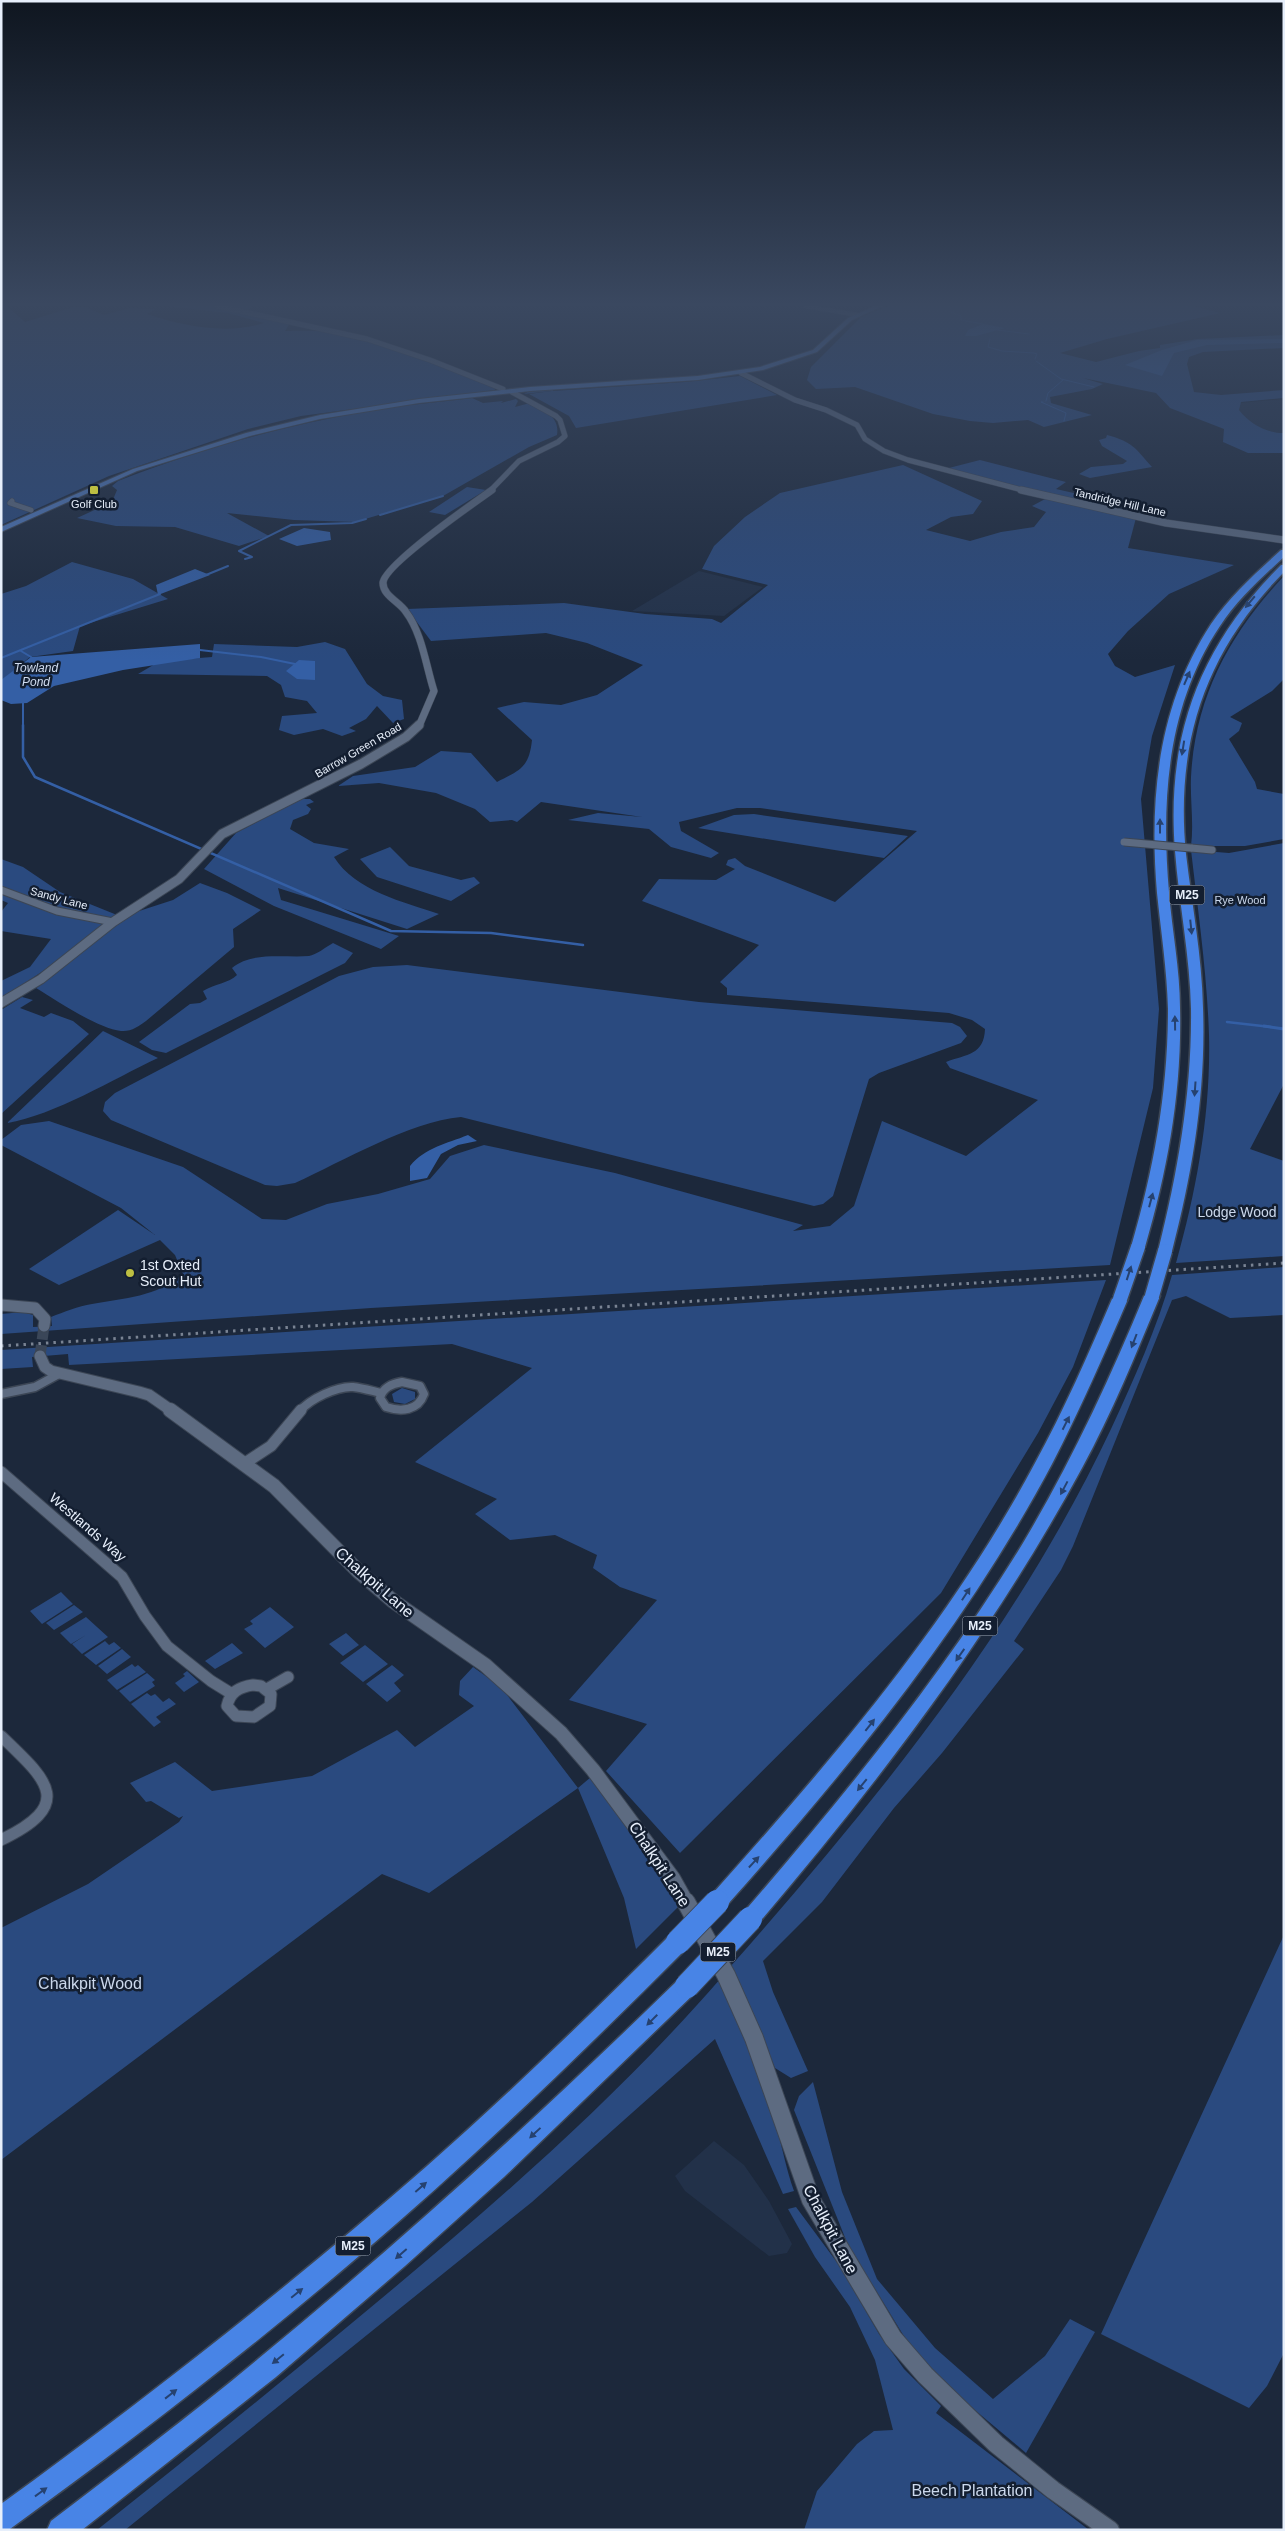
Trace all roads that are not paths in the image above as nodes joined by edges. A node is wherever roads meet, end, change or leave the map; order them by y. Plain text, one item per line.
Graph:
1 (293, 424) edge
2 (562, 424) edge
3 (855, 424) edge
4 (12, 501) dead end
5 (31, 510) dead end
6 (1, 530) edge
7 (1284, 540) edge
8 (1284, 552) edge
9 (1284, 567) edge
10 (1124, 842) dead end
11 (1212, 850) dead end
12 (1, 890) edge
13 (113, 922) junction
14 (1, 1003) edge
15 (1, 1305) edge
16 (44, 1326) tunnel mouth
17 (40, 1356) dead end
18 (58, 1375) junction
19 (381, 1393) dead end
20 (1, 1394) edge
21 (245, 1463) junction
22 (1, 1472) edge
23 (288, 1677) dead end
24 (267, 1689) junction
25 (232, 1694) junction
26 (1, 1736) edge
27 (1, 1840) edge
28 (1, 2520) edge
29 (60, 2530) edge
30 (1110, 2530) edge

1 - 6 main road
2 - 13 street, Barrow Green Road
3 - 7 street, Tandridge Hill Lane
4 - 5 street
28 -> 8 highway, M25, bridge
9 -> 29 highway, M25, bridge
10 - 11 street, bridge
12 - 13 street, Sandy Lane
13 - 14 street, Barrow Green Road
15 - 16 street
17 - 18 street
18 - 20 street
18 - 21 street, Chalkpit Lane
19 - 21 street
21 - 30 street, Chalkpit Lane
22 - 25 street, Westlands Way
23 - 24 street
24 - 25 street
24 - 25 street
26 - 27 street

